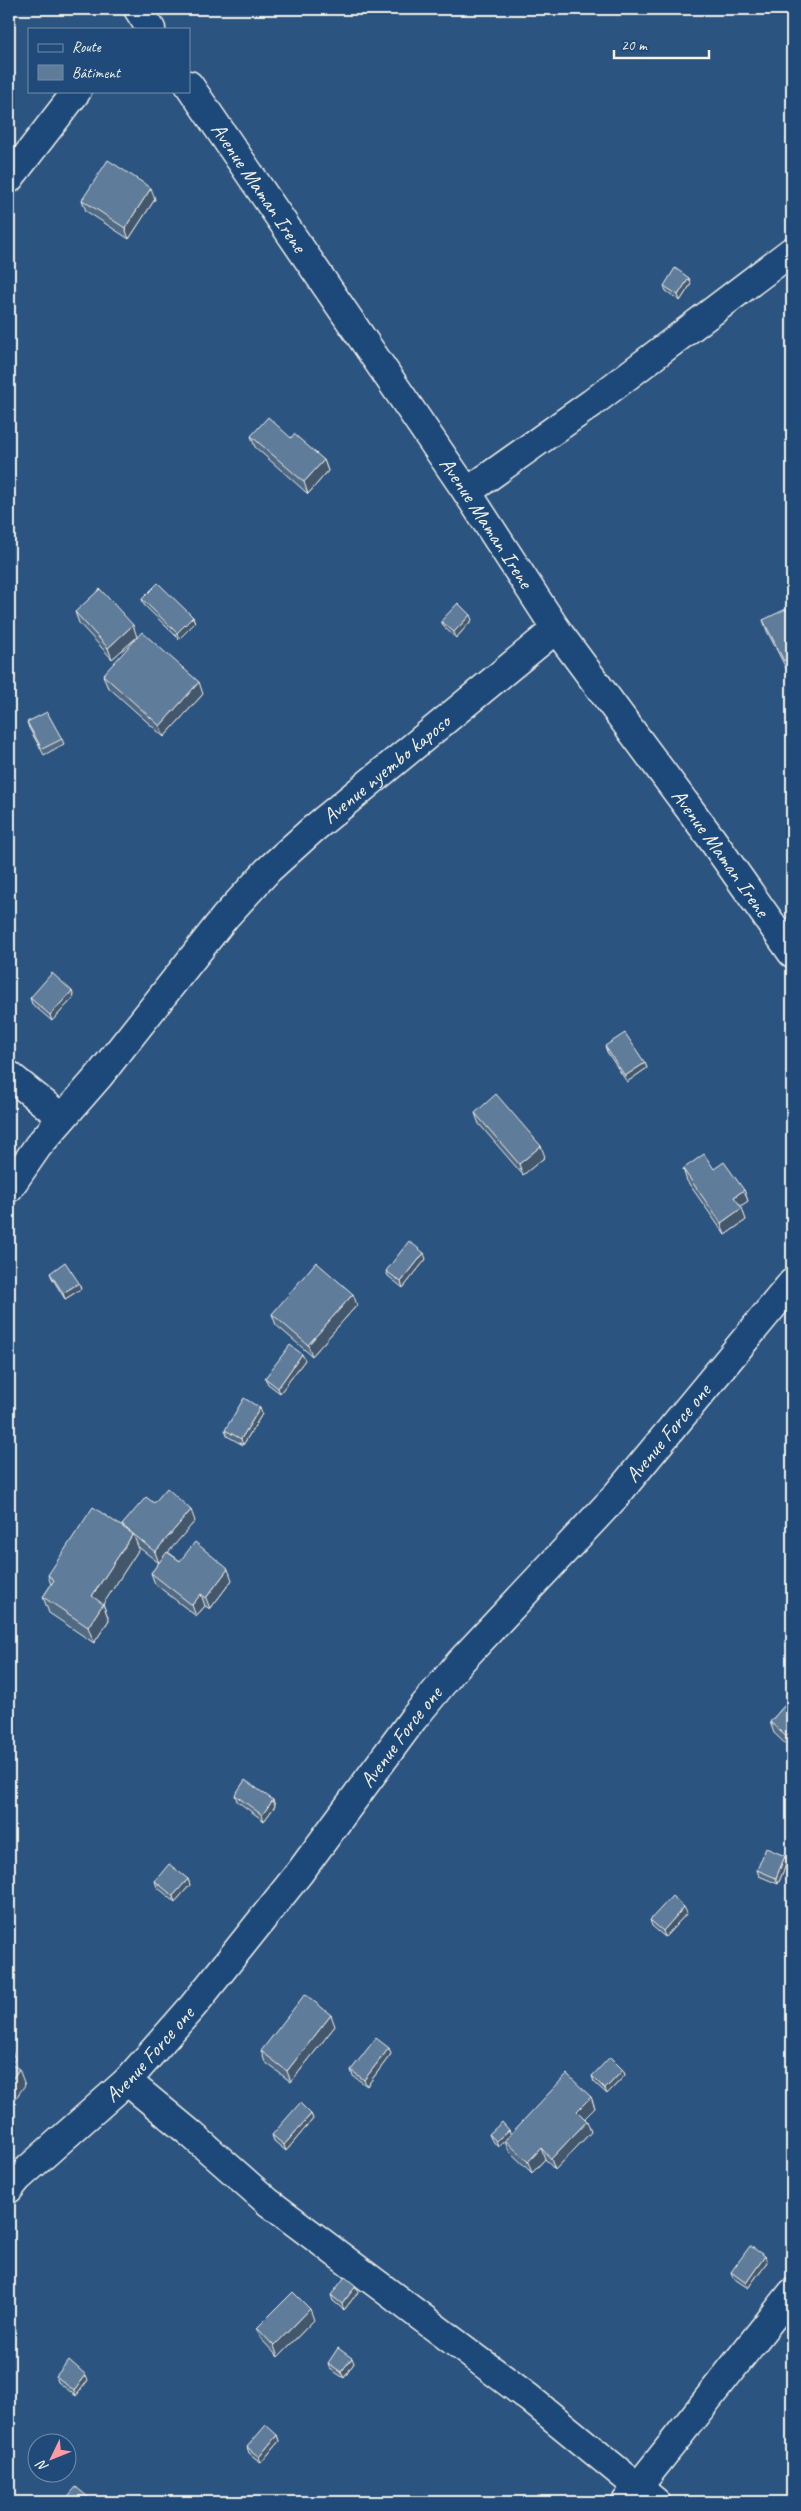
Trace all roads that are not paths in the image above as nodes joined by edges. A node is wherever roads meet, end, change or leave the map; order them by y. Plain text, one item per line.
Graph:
1 (190, 86) edge
2 (76, 92) edge
3 (9, 179) edge
4 (792, 251) edge
5 (467, 492) junction
6 (556, 629) junction
7 (792, 953) edge
8 (9, 1075) edge
9 (62, 1118) junction
10 (9, 1188) edge
11 (792, 1283) edge
12 (127, 2081) junction
13 (9, 2189) edge
14 (785, 2302) edge
15 (640, 2497) edge

1 - 5 street, Avenue Maman Irene
2 - 3 street
4 - 5 street
5 - 6 street, Avenue Maman Irene
6 - 7 street, Avenue Maman Irene
6 - 9 street, Avenue nyembo kaposo
8 - 9 street
9 - 10 street, Avenue nyembo kaposo
11 - 12 street, Avenue Force one
12 - 13 street, Avenue Force one
12 - 15 street
14 - 15 street

